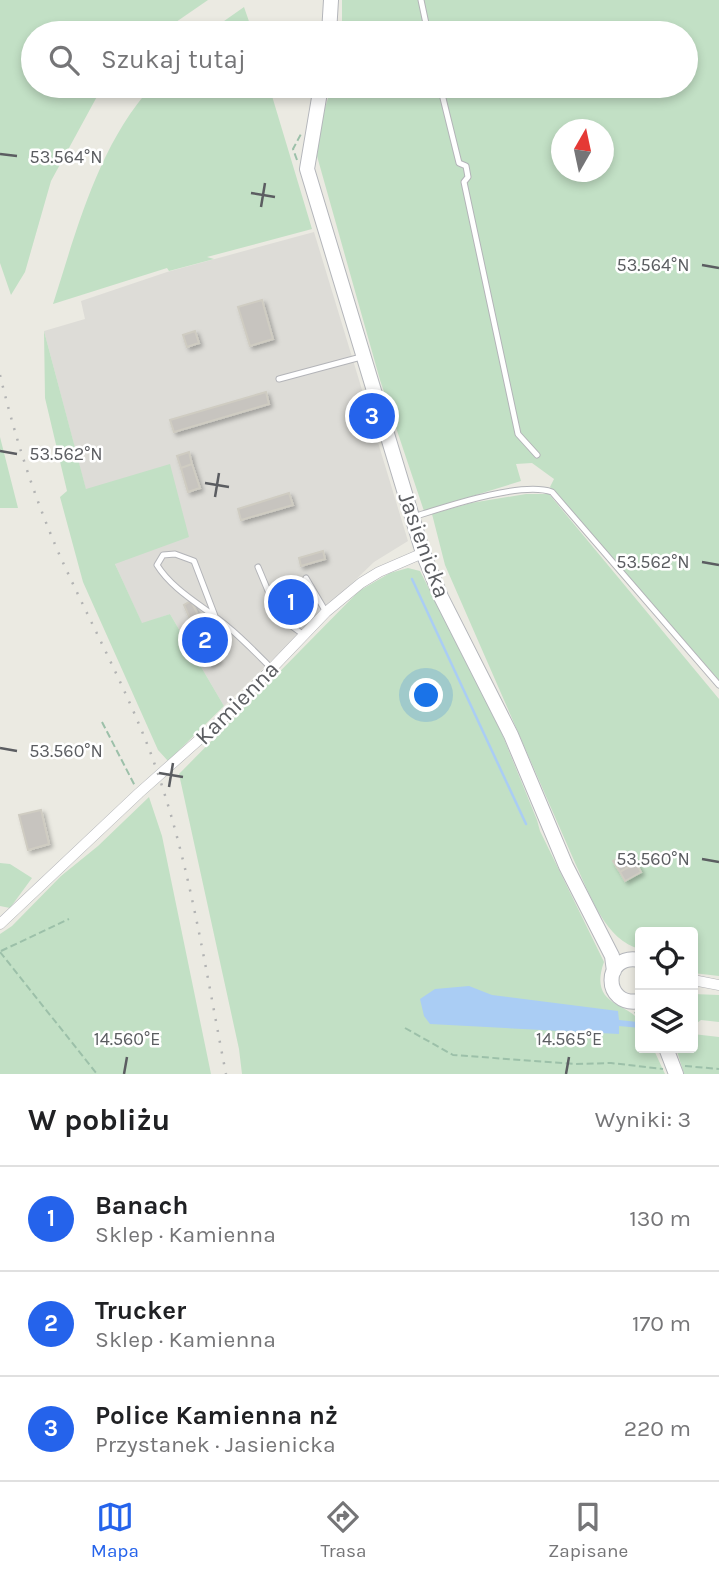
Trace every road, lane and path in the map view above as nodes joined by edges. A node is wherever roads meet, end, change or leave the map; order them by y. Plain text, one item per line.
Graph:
1 (331, 0) edge
2 (421, 0) edge
3 (330, 21) edge
4 (425, 21) edge
5 (319, 98) edge
6 (443, 98) edge
7 (364, 356) junction
8 (279, 379) dead end
9 (537, 455) dead end
10 (413, 517) junction
11 (423, 553) junction
12 (258, 568) dead end
13 (306, 578) dead end
14 (326, 612) junction
15 (215, 617) junction
16 (304, 635) junction
17 (272, 669) junction
18 (719, 685) edge
19 (102, 722) dead end
20 (139, 793) junction
21 (586, 904) junction
22 (69, 919) dead end
23 (0, 924) edge
24 (0, 952) edge
25 (635, 958) edge
26 (635, 959) edge
27 (614, 971) junction
28 (698, 983) edge
29 (719, 985) edge
30 (635, 1003) edge
31 (405, 1028) dead end
32 (668, 1053) edge
33 (719, 1069) edge
34 (675, 1072) edge
35 (97, 1074) edge

1 - 3 main road
2 - 4 lane
5 - 7 main road, Jasienicka
6 - 9 lane
7 - 8 lane
7 - 10 main road, Jasienicka
10 - 11 main road, Jasienicka
10 - 18 lane
11 - 14 street, Kamienna
11 - 21 main road, Jasienicka
12 - 16 lane
13 - 14 lane
14 - 16 street, Kamienna
15 - 15 lane
15 - 17 lane
16 - 17 street, Kamienna
17 - 20 street, Kamienna
19 - 20 path
20 - 23 street, Kamienna
21 - 25 main road, Jasienicka
21 - 27 main road, Jasienicka
22 - 24 path
24 - 35 path
26 - 27 main road
27 - 30 main road, Jasienicka
28 - 29 street
31 - 34 path
32 - 34 main road
33 - 34 path

